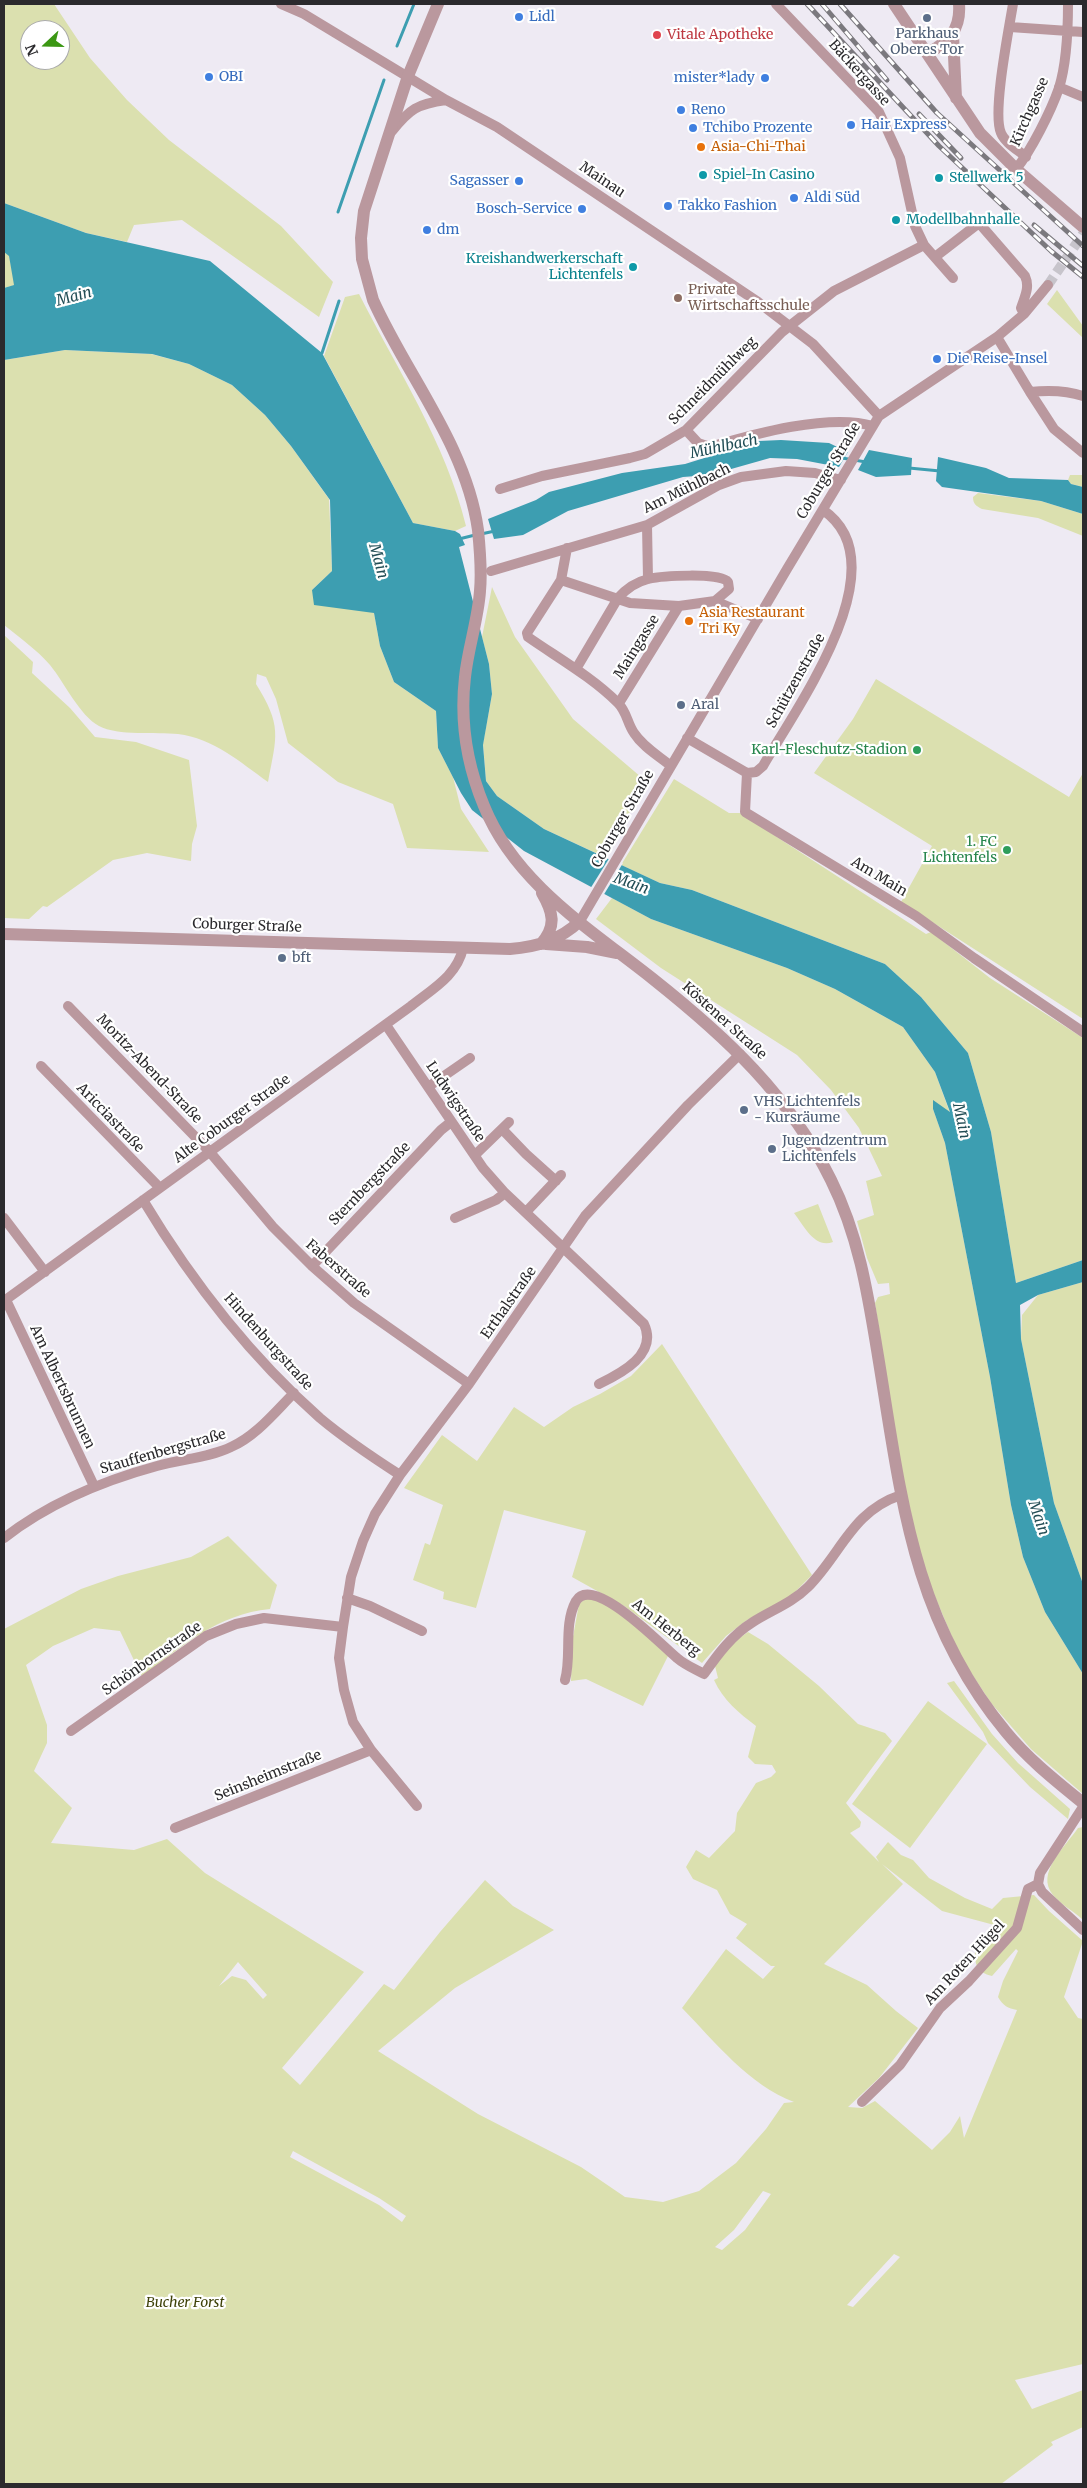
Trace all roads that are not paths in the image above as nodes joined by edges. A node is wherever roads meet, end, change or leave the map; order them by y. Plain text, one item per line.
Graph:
1 (281, 4) edge
2 (438, 4) edge
3 (776, 4) edge
4 (894, 4) edge
5 (959, 4) edge
6 (1013, 4) edge
7 (1068, 4) edge
8 (1010, 27) junction
9 (1068, 30) junction
10 (1083, 32) edge
11 (953, 35) junction
12 (928, 53) junction
13 (408, 76) junction
14 (1059, 87) junction
15 (1083, 97) edge
16 (446, 100) junction
17 (956, 100) junction
18 (391, 132) junction
19 (1026, 157) junction
20 (1016, 169) junction
21 (1083, 228) edge
22 (924, 245) junction
23 (935, 257) junction
24 (953, 278) dead end
25 (1048, 285) tunnel mouth
26 (1024, 314) junction
27 (790, 326) junction
28 (997, 337) junction
29 (1030, 392) junction
30 (1083, 396) edge
31 (879, 416) junction
32 (873, 426) junction
33 (686, 430) junction
34 (1083, 453) edge
35 (843, 477) junction
36 (500, 489) dead end
37 (823, 510) junction
38 (647, 525) junction
39 (566, 548) junction
40 (491, 571) dead end
41 (648, 579) junction
42 (561, 580) junction
43 (618, 598) junction
44 (715, 601) junction
45 (679, 606) junction
46 (758, 619) junction
47 (576, 670) junction
48 (619, 703) junction
49 (687, 738) junction
50 (672, 766) junction
51 (747, 774) junction
52 (538, 886) junction
53 (580, 921) junction
54 (4, 934) edge
55 (541, 944) junction
56 (463, 948) junction
57 (620, 954) junction
58 (68, 1006) dead end
59 (386, 1025) junction
60 (1083, 1032) edge
61 (740, 1054) junction
62 (470, 1058) dead end
63 (41, 1066) dead end
64 (428, 1087) junction
65 (451, 1122) junction
66 (209, 1151) junction
67 (474, 1155) junction
68 (160, 1188) junction
69 (505, 1193) junction
70 (143, 1200) junction
71 (526, 1212) junction
72 (4, 1218) edge
73 (455, 1218) dead end
74 (563, 1248) junction
75 (312, 1266) junction
76 (45, 1272) junction
77 (5, 1301) edge
78 (469, 1384) junction
79 (599, 1384) dead end
80 (294, 1393) junction
81 (400, 1476) junction
82 (94, 1486) junction
83 (901, 1495) junction
84 (4, 1538) edge
85 (347, 1598) junction
86 (343, 1627) junction
87 (422, 1631) dead end
88 (564, 1680) dead end
89 (71, 1731) dead end
90 (371, 1750) junction
91 (1083, 1805) edge
92 (417, 1806) dead end
93 (174, 1828) dead end
94 (1038, 1884) junction
95 (1083, 1930) edge
96 (862, 2102) dead end

1 - 13 street, Mainau
2 - 13 street
3 - 22 street, Bäckergasse
4 - 12 street
5 - 11 street
6 - 8 street
7 - 9 street, Kirchgasse
8 - 9 street
8 - 19 street
9 - 10 street
9 - 14 street, Kirchgasse
11 - 12 street
11 - 17 street
12 - 17 street
13 - 16 street, Mainau
13 - 18 street
14 - 15 street
14 - 19 street, Kirchgasse
16 - 18 street
16 - 27 street, Mainau
17 - 20 street
18 - 52 street
19 - 20 street, Kirchgasse
20 - 21 street
22 - 23 street, Bäckergasse
22 - 27 street, Schneidmühlweg
23 - 24 street, Bäckergasse
23 - 26 street
25 - 26 street, Coburger Straße
26 - 28 street, Coburger Straße
27 - 31 street, Mainau
27 - 33 street, Schneidmühlweg
28 - 29 street
28 - 31 street, Coburger Straße
29 - 30 street
29 - 34 street
31 - 32 street, Coburger Straße
32 - 33 street
32 - 35 street, Coburger Straße
33 - 36 street, Schneidmühlweg
35 - 37 street, Coburger Straße
35 - 38 street, Am Mühlbach
37 - 46 street, Coburger Straße
37 - 51 street, Schützenstraße
38 - 39 street, Am Mühlbach
38 - 41 street
39 - 40 street, Am Mühlbach
39 - 42 street
41 - 43 street
41 - 44 street
42 - 43 street
42 - 47 street
43 - 45 street
43 - 47 street
44 - 45 street
44 - 46 street
45 - 48 street, Maingasse
46 - 49 street, Coburger Straße
47 - 48 street
48 - 50 street
49 - 50 street, Coburger Straße
49 - 51 street
50 - 53 street, Coburger Straße
51 - 60 street, Am Main
52 - 53 street, Köstener Straße
52 - 55 street
53 - 55 street, Coburger Straße
53 - 57 street, Köstener Straße
54 - 56 street, Coburger Straße
55 - 56 street, Coburger Straße
55 - 57 street, Köstener Straße
56 - 59 street, Alte Coburger Straße
57 - 61 street, Köstener Straße
58 - 66 street, Moritz-Abend-Straße
59 - 64 street, Ludwigstraße
59 - 66 street, Alte Coburger Straße
61 - 74 street, Erthalstraße
61 - 83 street, Köstener Straße
62 - 64 street
63 - 68 street, Aricciastraße
64 - 65 street, Ludwigstraße
65 - 67 street, Ludwigstraße
65 - 75 street, Sternbergstraße
66 - 68 street, Alte Coburger Straße
66 - 75 street, Faberstraße
67 - 69 street, Ludwigstraße
67 - 71 street
68 - 70 street, Alte Coburger Straße
69 - 71 street, Ludwigstraße
69 - 73 street
70 - 76 street, Alte Coburger Straße
70 - 80 street, Hindenburgstraße
71 - 74 street, Ludwigstraße
72 - 76 street
74 - 78 street, Erthalstraße
74 - 79 street, Ludwigstraße
75 - 78 street, Faberstraße
76 - 77 street, Alte Coburger Straße
77 - 82 street, Am Albertsbrunnen
78 - 81 street, Erthalstraße
80 - 81 street, Hindenburgstraße
80 - 82 street, Stauffenbergstraße
81 - 85 street, Erthalstraße
82 - 84 street, Stauffenbergstraße
83 - 88 street, Am Herberg
83 - 91 street, Köstener Straße
85 - 86 street, Erthalstraße
85 - 87 street
86 - 89 street, Schönbornstraße
86 - 90 street, Erthalstraße
90 - 92 street, Erthalstraße
90 - 93 street, Seinsheimstraße
91 - 94 street, Am Roten Hügel
94 - 95 street
94 - 96 street, Am Roten Hügel

